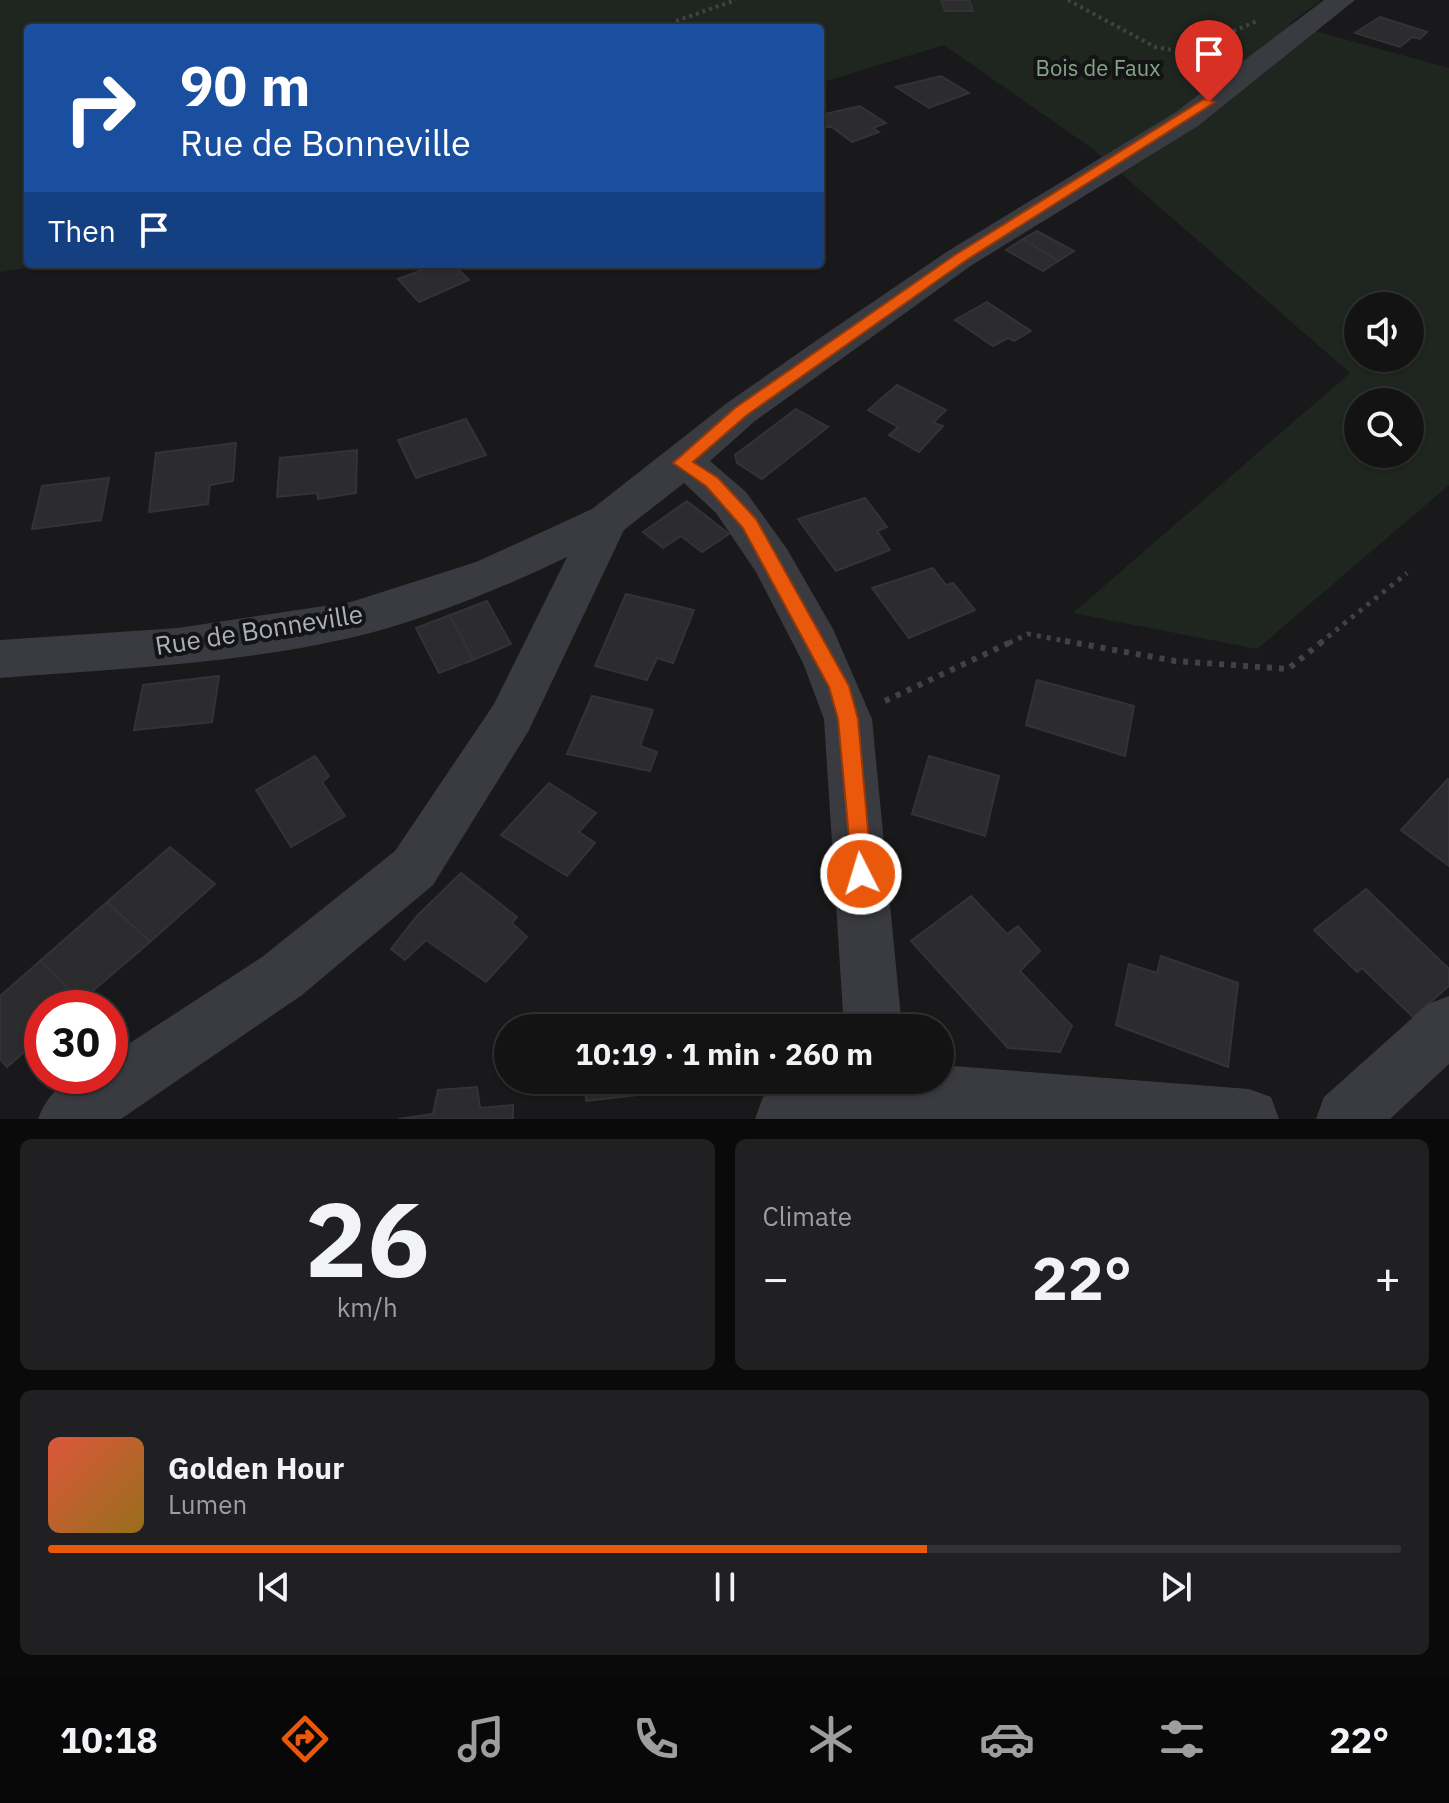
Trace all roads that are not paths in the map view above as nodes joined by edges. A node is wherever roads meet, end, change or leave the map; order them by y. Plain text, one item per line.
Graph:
1 (1341, 0) edge
2 (682, 463) junction
3 (607, 520) junction
4 (0, 659) edge
5 (872, 1014) edge
6 (1449, 1024) edge
7 (954, 1092) edge
8 (853, 1094) edge
9 (68, 1119) edge
10 (785, 1119) edge
11 (1249, 1119) edge
12 (1346, 1119) edge

1 - 2 street, Rue de Bonneville
2 - 3 street, Rue de Bonneville
2 - 5 street
3 - 4 street, Rue de Bonneville
3 - 9 street
6 - 12 street
7 - 11 street
8 - 10 street

